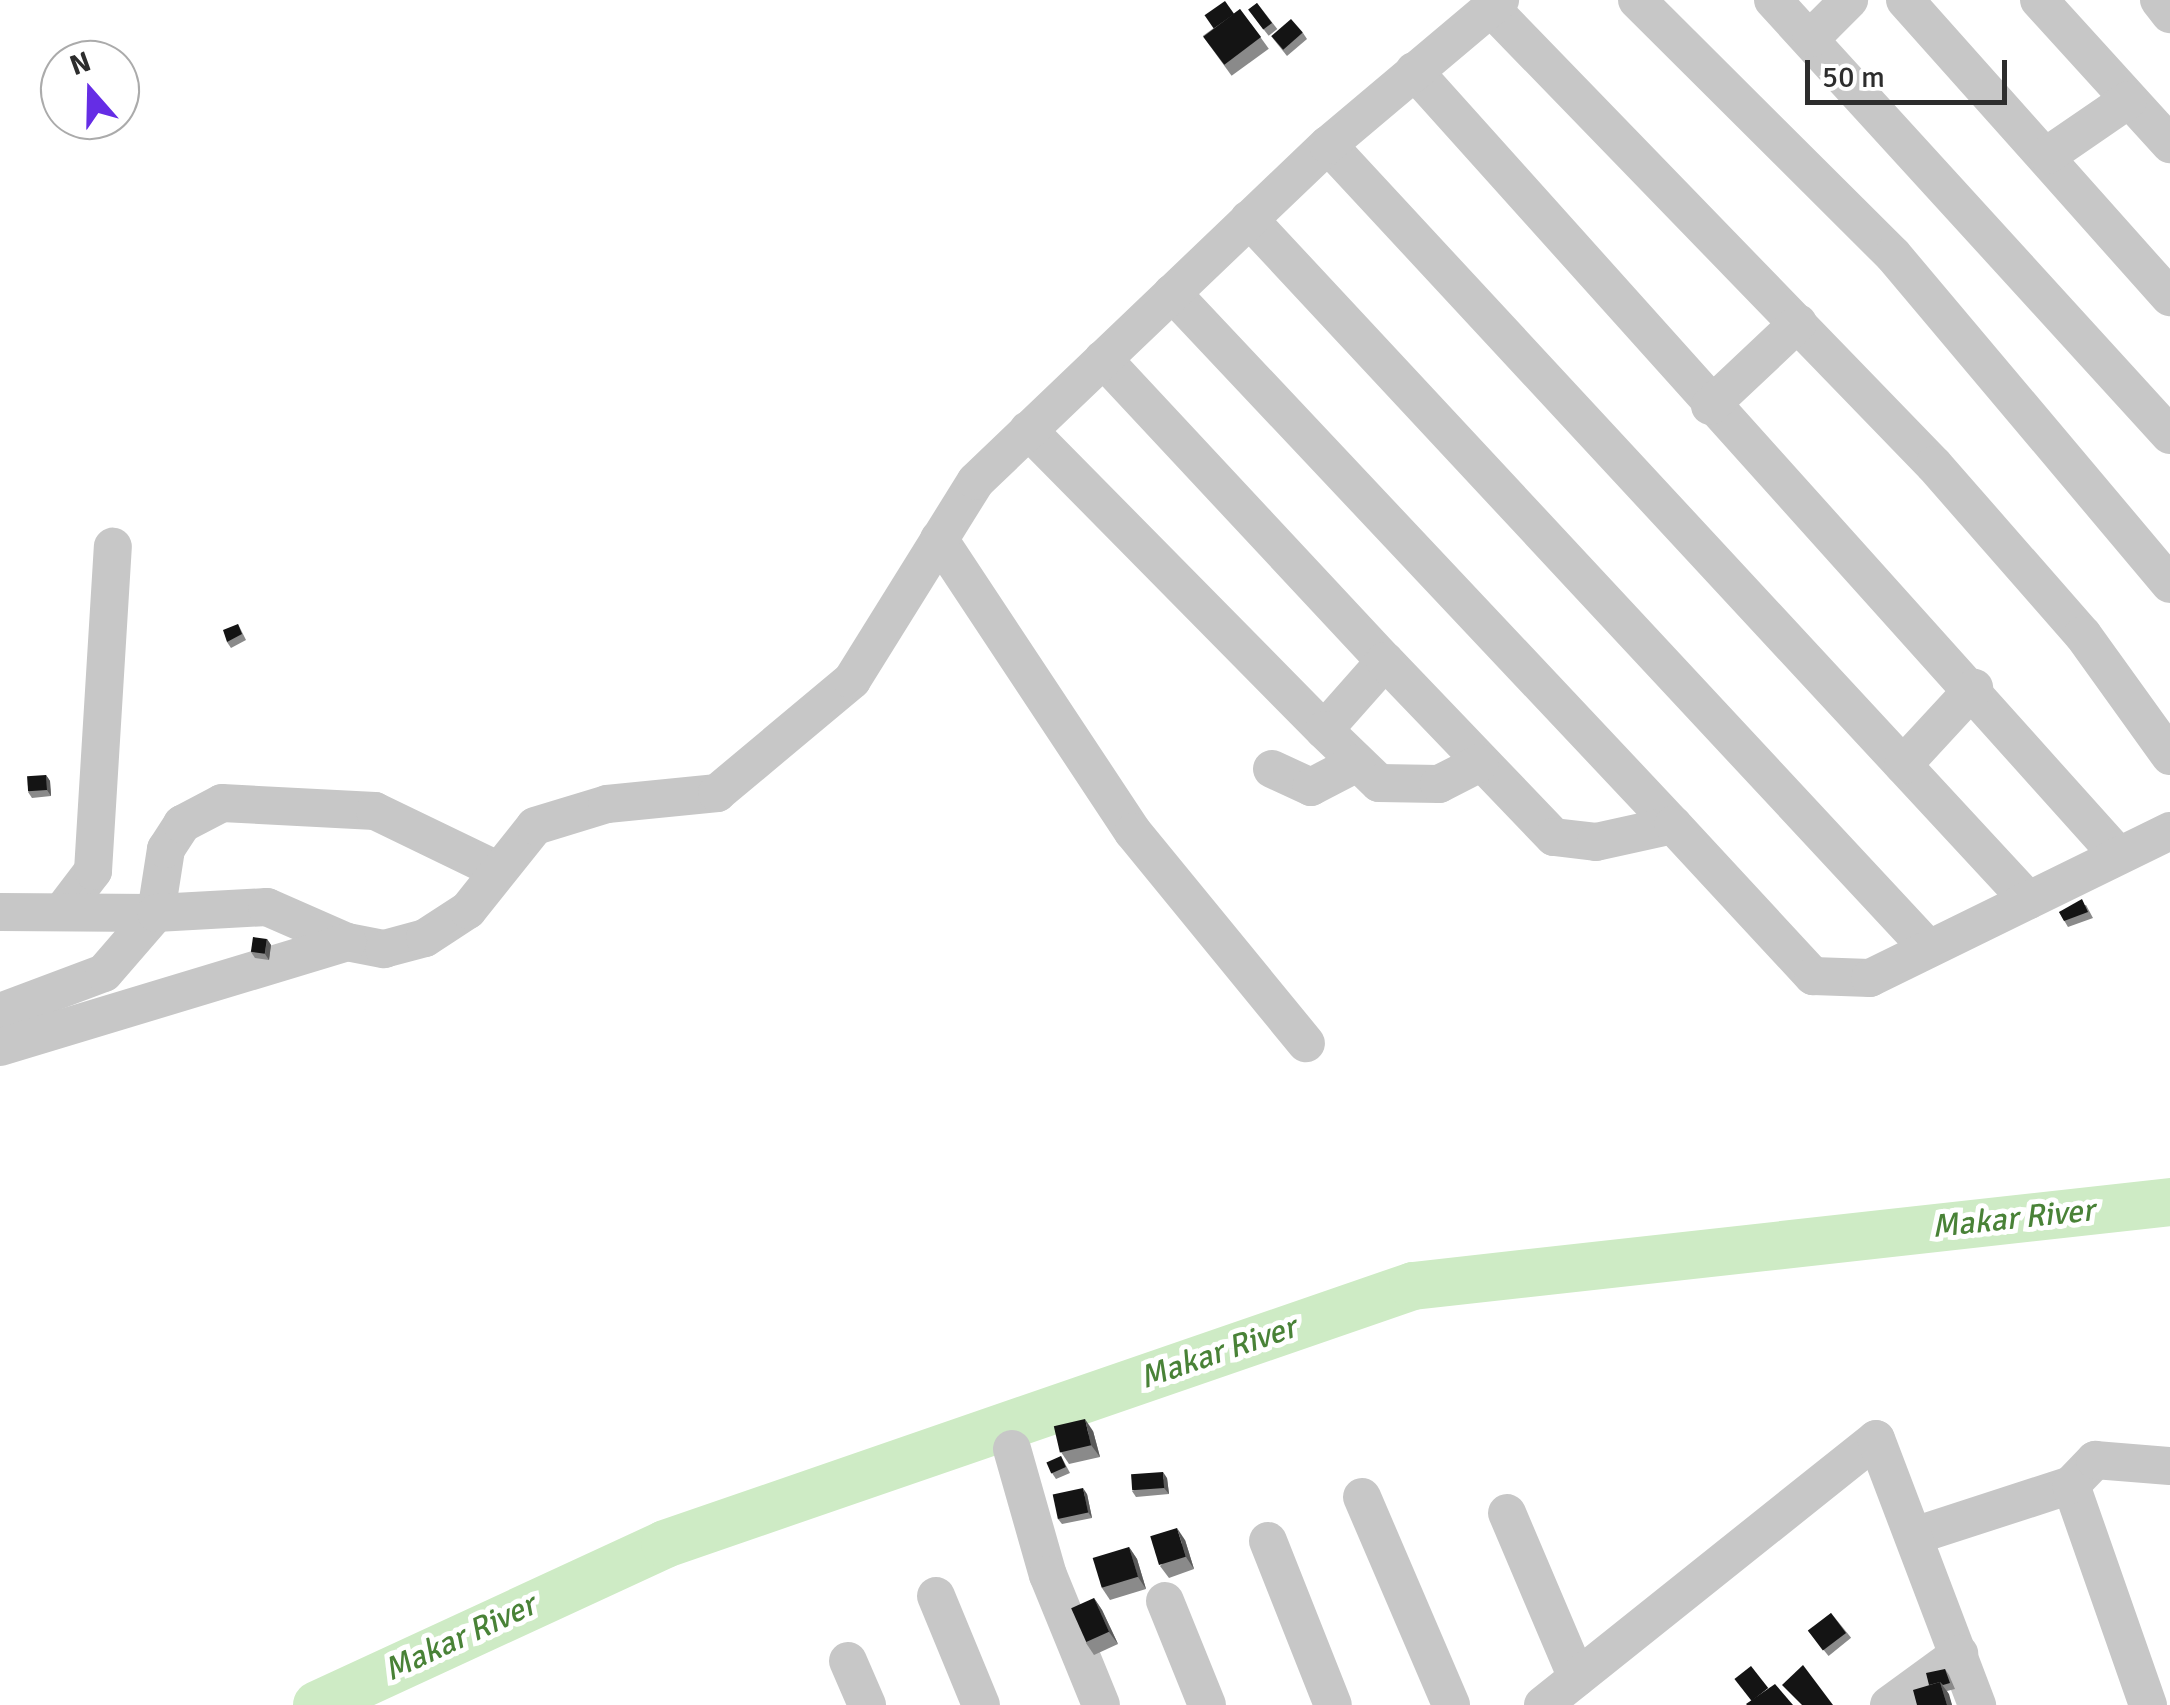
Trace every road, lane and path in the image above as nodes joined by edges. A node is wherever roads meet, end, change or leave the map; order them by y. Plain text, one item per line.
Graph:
1 (1637, 0) edge
2 (1773, 0) edge
3 (1849, 0) edge
4 (1905, 0) edge
5 (2040, 0) edge
6 (2159, 0) edge
7 (1496, 4) edge
8 (2170, 14) edge
9 (1810, 38) junction
10 (1414, 71) junction
11 (2128, 100) junction
12 (2170, 144) edge
13 (1328, 145) junction
14 (2048, 156) junction
15 (1249, 218) junction
16 (1172, 293) junction
17 (2170, 297) edge
18 (1798, 324) junction
19 (1103, 359) junction
20 (1710, 406) junction
21 (1028, 430) junction
22 (2170, 436) edge
23 (939, 539) junction
24 (113, 548) dead end
25 (2170, 584) edge
26 (1385, 661) junction
27 (1974, 688) junction
28 (1324, 730) junction
29 (2170, 756) edge
30 (1355, 764) junction
31 (1903, 765) junction
32 (1272, 768) dead end
33 (1470, 770) junction
34 (1673, 825) junction
35 (2170, 831) edge
36 (2118, 856) junction
37 (495, 869) junction
38 (2028, 900) junction
39 (64, 909) junction
40 (0, 912) edge
41 (156, 913) junction
42 (348, 942) junction
43 (1926, 946) junction
44 (0, 1012) edge
45 (1306, 1043) dead end
46 (0, 1047) edge
47 (1012, 1449) dead end
48 (2170, 1466) edge
49 (2071, 1485) junction
50 (1362, 1497) dead end
51 (1507, 1513) dead end
52 (1914, 1536) junction
53 (1268, 1541) dead end
54 (936, 1596) dead end
55 (1165, 1602) dead end
56 (1959, 1654) junction
57 (848, 1660) dead end
58 (1577, 1678) junction
59 (867, 1705) edge
60 (982, 1705) edge
61 (1102, 1705) edge
62 (1207, 1705) edge
63 (1333, 1705) edge
64 (1451, 1705) edge
65 (1543, 1705) edge
66 (1889, 1705) edge
67 (1977, 1705) edge
68 (2148, 1705) edge

1 - 25 street
2 - 9 street
3 - 9 street
4 - 14 street
5 - 11 street
6 - 8 street
7 - 10 street
7 - 18 street
9 - 22 street
10 - 13 street
10 - 20 street
11 - 12 street
11 - 14 street
13 - 15 street
13 - 31 street
14 - 17 street
15 - 16 street
15 - 43 street
16 - 19 street
16 - 34 street
18 - 20 street
18 - 29 street
19 - 21 street
19 - 26 street
20 - 27 street
21 - 23 street
21 - 28 street
23 - 37 street
23 - 45 street
24 - 39 street
26 - 28 street
26 - 33 street
27 - 31 street
27 - 36 street
28 - 30 street
30 - 32 street
30 - 33 street
31 - 38 street
33 - 34 street
34 - 43 street
35 - 36 street
36 - 38 street
37 - 41 street
37 - 42 street
38 - 43 street
39 - 40 street
39 - 41 street
41 - 42 street
41 - 44 street
42 - 46 street
47 - 61 street
48 - 49 street
49 - 52 street
49 - 68 street
50 - 64 street
51 - 58 street
52 - 56 street
52 - 58 street
53 - 63 street
54 - 60 street
55 - 62 street
56 - 66 street
56 - 67 street
57 - 59 street
58 - 65 street

